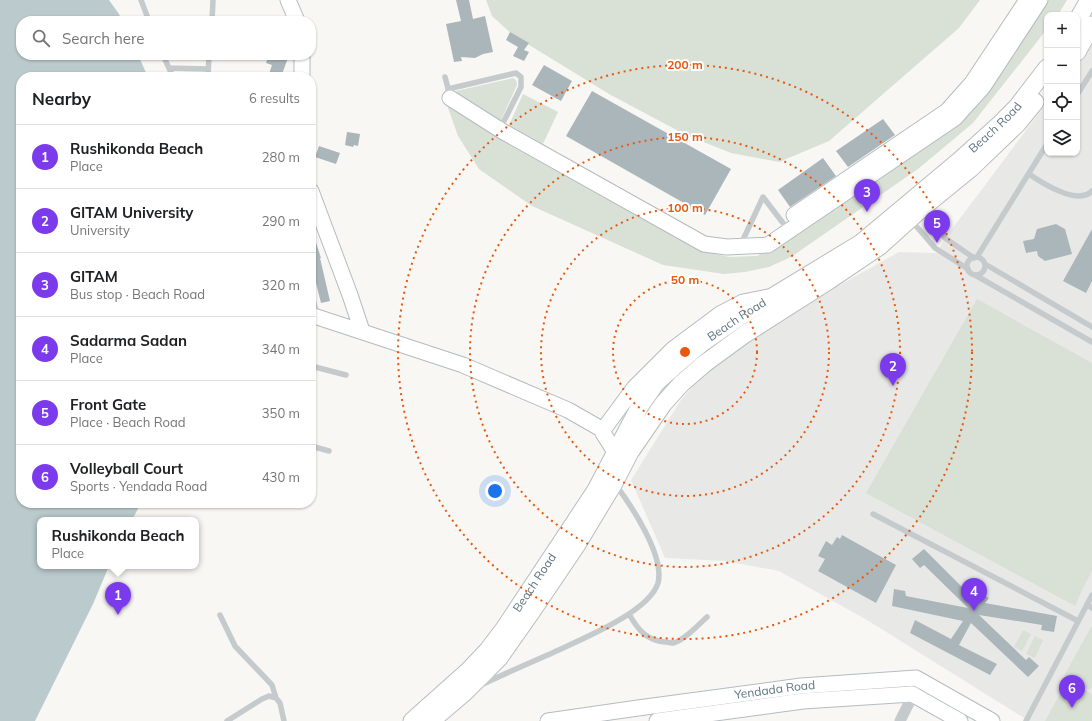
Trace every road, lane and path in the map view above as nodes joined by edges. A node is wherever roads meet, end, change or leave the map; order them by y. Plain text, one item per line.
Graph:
1 (141, 0) edge
2 (213, 0) edge
3 (288, 0) edge
4 (1027, 0) edge
5 (1040, 0) edge
6 (1089, 0) edge
7 (147, 16) edge
8 (212, 16) edge
9 (295, 16) edge
10 (1080, 16) edge
11 (1092, 25) edge
12 (1079, 48) edge
13 (165, 60) edge
14 (209, 60) edge
15 (302, 60) edge
16 (169, 68) junction
17 (208, 69) joint
18 (1092, 71) edge
19 (171, 72) edge
20 (302, 72) edge
21 (1044, 72) edge
22 (445, 76) dead end
23 (1080, 90) edge
24 (1044, 92) edge
25 (449, 93) junction
26 (500, 130) junction
27 (1044, 149) edge
28 (1029, 174) junction
29 (1092, 191) edge
30 (316, 204) edge
31 (916, 214) junction
32 (783, 223) junction
33 (740, 246) junction
34 (976, 258) junction
35 (985, 264) junction
36 (968, 269) junction
37 (975, 275) junction
38 (773, 296) junction
39 (316, 316) edge
40 (1092, 327) edge
41 (362, 331) junction
42 (1092, 342) edge
43 (316, 367) edge
44 (346, 375) dead end
45 (603, 430) junction
46 (316, 447) edge
47 (329, 451) dead end
48 (615, 452) junction
49 (609, 480) junction
50 (873, 514) dead end
51 (1092, 595) edge
52 (1087, 604) junction
53 (1092, 608) edge
54 (629, 614) junction
55 (220, 615) dead end
56 (707, 617) dead end
57 (1078, 621) junction
58 (916, 678) junction
59 (465, 692) junction
60 (912, 694) junction
61 (276, 698) junction
62 (429, 719) edge
63 (227, 721) edge
64 (284, 721) edge
65 (548, 721) edge
66 (657, 721) edge
67 (900, 721) edge
68 (960, 721) edge
69 (992, 721) edge
70 (1026, 721) edge

1 - 7 lane
2 - 8 lane
3 - 9 street
4 - 32 street
5 - 33 street
6 - 10 main road
11 - 12 main road
13 - 16 lane
14 - 17 lane
15 - 20 street
16 - 17 lane
16 - 19 lane
18 - 23 lane
21 - 38 main road, Beach Road
22 - 25 lane
24 - 31 main road
25 - 26 street
25 - 26 lane
26 - 33 street
27 - 28 lane
28 - 29 lane
28 - 34 lane
30 - 41 street
31 - 34 lane
31 - 36 lane
31 - 49 main road
32 - 33 street
32 - 33 lane
34 - 35 lane
34 - 36 lane
35 - 37 lane
35 - 40 lane
36 - 37 lane
37 - 42 lane
38 - 45 street
38 - 48 main road, Beach Road
39 - 41 street
41 - 45 street
43 - 44 lane
45 - 48 street
46 - 47 lane
48 - 49 main road, Beach Road
49 - 54 lane
49 - 59 main road
49 - 62 main road, Beach Road
50 - 57 lane
51 - 52 lane
52 - 53 lane
52 - 57 lane
54 - 56 lane
54 - 59 lane
55 - 61 lane
57 - 70 lane
58 - 60 street
58 - 65 street, Yendada Road
58 - 69 street
59 - 62 main road
60 - 66 street, Yendada Road
60 - 67 street
60 - 68 street
61 - 63 lane
61 - 64 lane

